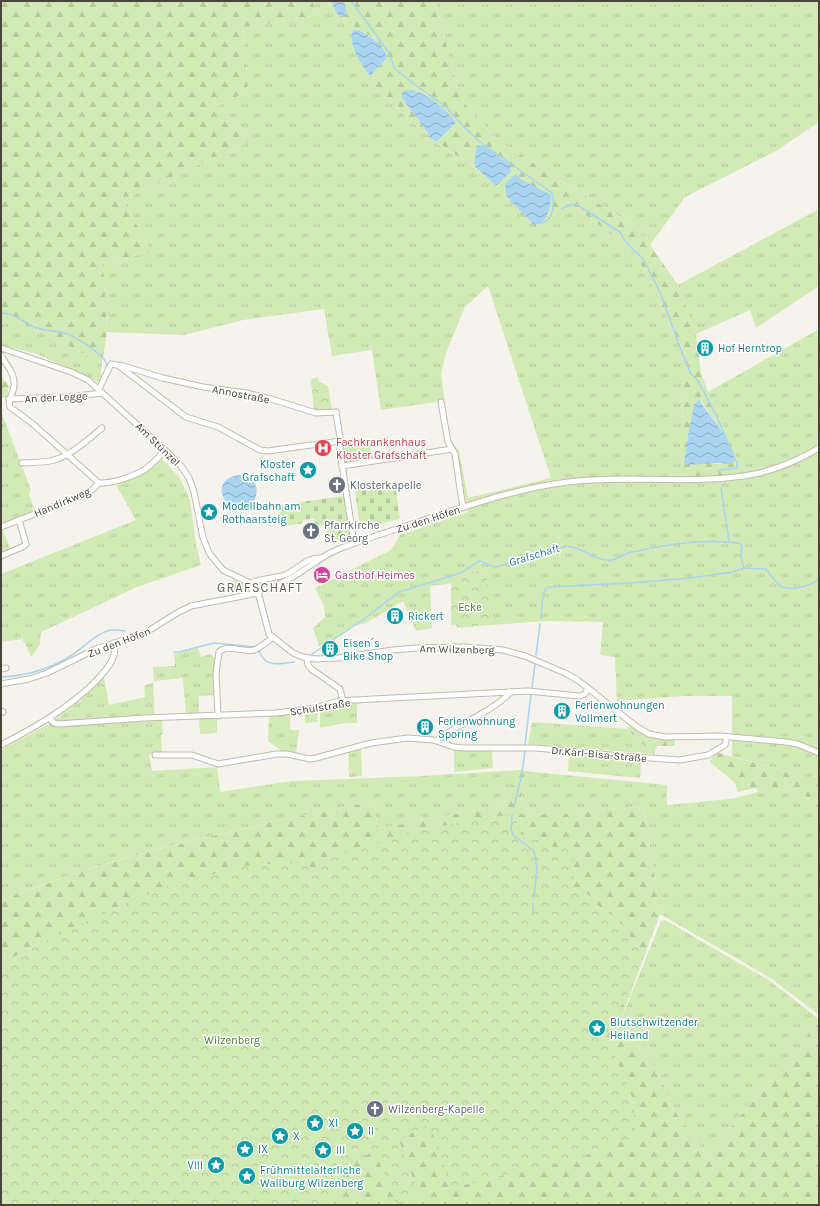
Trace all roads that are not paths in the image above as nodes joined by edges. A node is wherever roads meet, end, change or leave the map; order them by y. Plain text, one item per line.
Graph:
1 (1, 348) edge
2 (1, 355) edge
3 (117, 365) junction
4 (100, 391) junction
5 (9, 399) junction
6 (441, 402) dead end
7 (102, 428) dead end
8 (340, 441) junction
9 (819, 448) edge
10 (452, 449) junction
11 (165, 450) junction
12 (67, 455) junction
13 (22, 463) dead end
14 (342, 466) junction
15 (99, 483) junction
16 (463, 508) junction
17 (18, 520) junction
18 (1, 527) edge
19 (354, 543) junction
20 (1, 556) edge
21 (321, 558) junction
22 (250, 584) junction
23 (256, 593) junction
24 (272, 638) junction
25 (114, 643) junction
26 (307, 658) junction
27 (1, 684) edge
28 (588, 689) junction
29 (511, 692) junction
30 (343, 701) junction
31 (218, 716) junction
32 (50, 719) junction
33 (727, 737) junction
34 (437, 740) junction
35 (1, 745) edge
36 (819, 753) edge
37 (155, 756) dead end

1 - 4 street, Am Stünzel
2 - 5 street
3 - 4 street
3 - 8 street
3 - 8 street, Annostraße
4 - 5 street, An der Legge
4 - 11 street, Am Stünzel
5 - 12 street
6 - 10 street
7 - 12 street
8 - 14 street, Annostraße
9 - 16 street, Zu den Höfen
10 - 14 street
10 - 16 street
11 - 15 street, Handirkweg
11 - 22 street, Am Stünzel
12 - 13 street
12 - 15 street
14 - 19 street, Annostraße
15 - 17 street, Handirkweg
16 - 19 street, Zu den Höfen
17 - 18 street, Handirkweg
17 - 20 street
19 - 21 street, Zu den Höfen
21 - 22 street
21 - 23 street, Zu den Höfen
22 - 23 street
23 - 24 street
23 - 25 street, Zu den Höfen
24 - 26 street, Am Wilzenberg
24 - 31 street
25 - 27 street, Zu den Höfen
25 - 32 street
26 - 28 street, Am Wilzenberg
26 - 30 street
28 - 29 street, Schulstraße
28 - 33 street, Am Wilzenberg
29 - 30 street, Schulstraße
29 - 34 street
30 - 31 street, Schulstraße
31 - 32 street, Schulstraße
32 - 35 street
33 - 34 street, Dr.Karl-Bisa-Straße
33 - 36 street, Am Wilzenberg
34 - 37 street, Dr.Karl-Bisa-Straße

